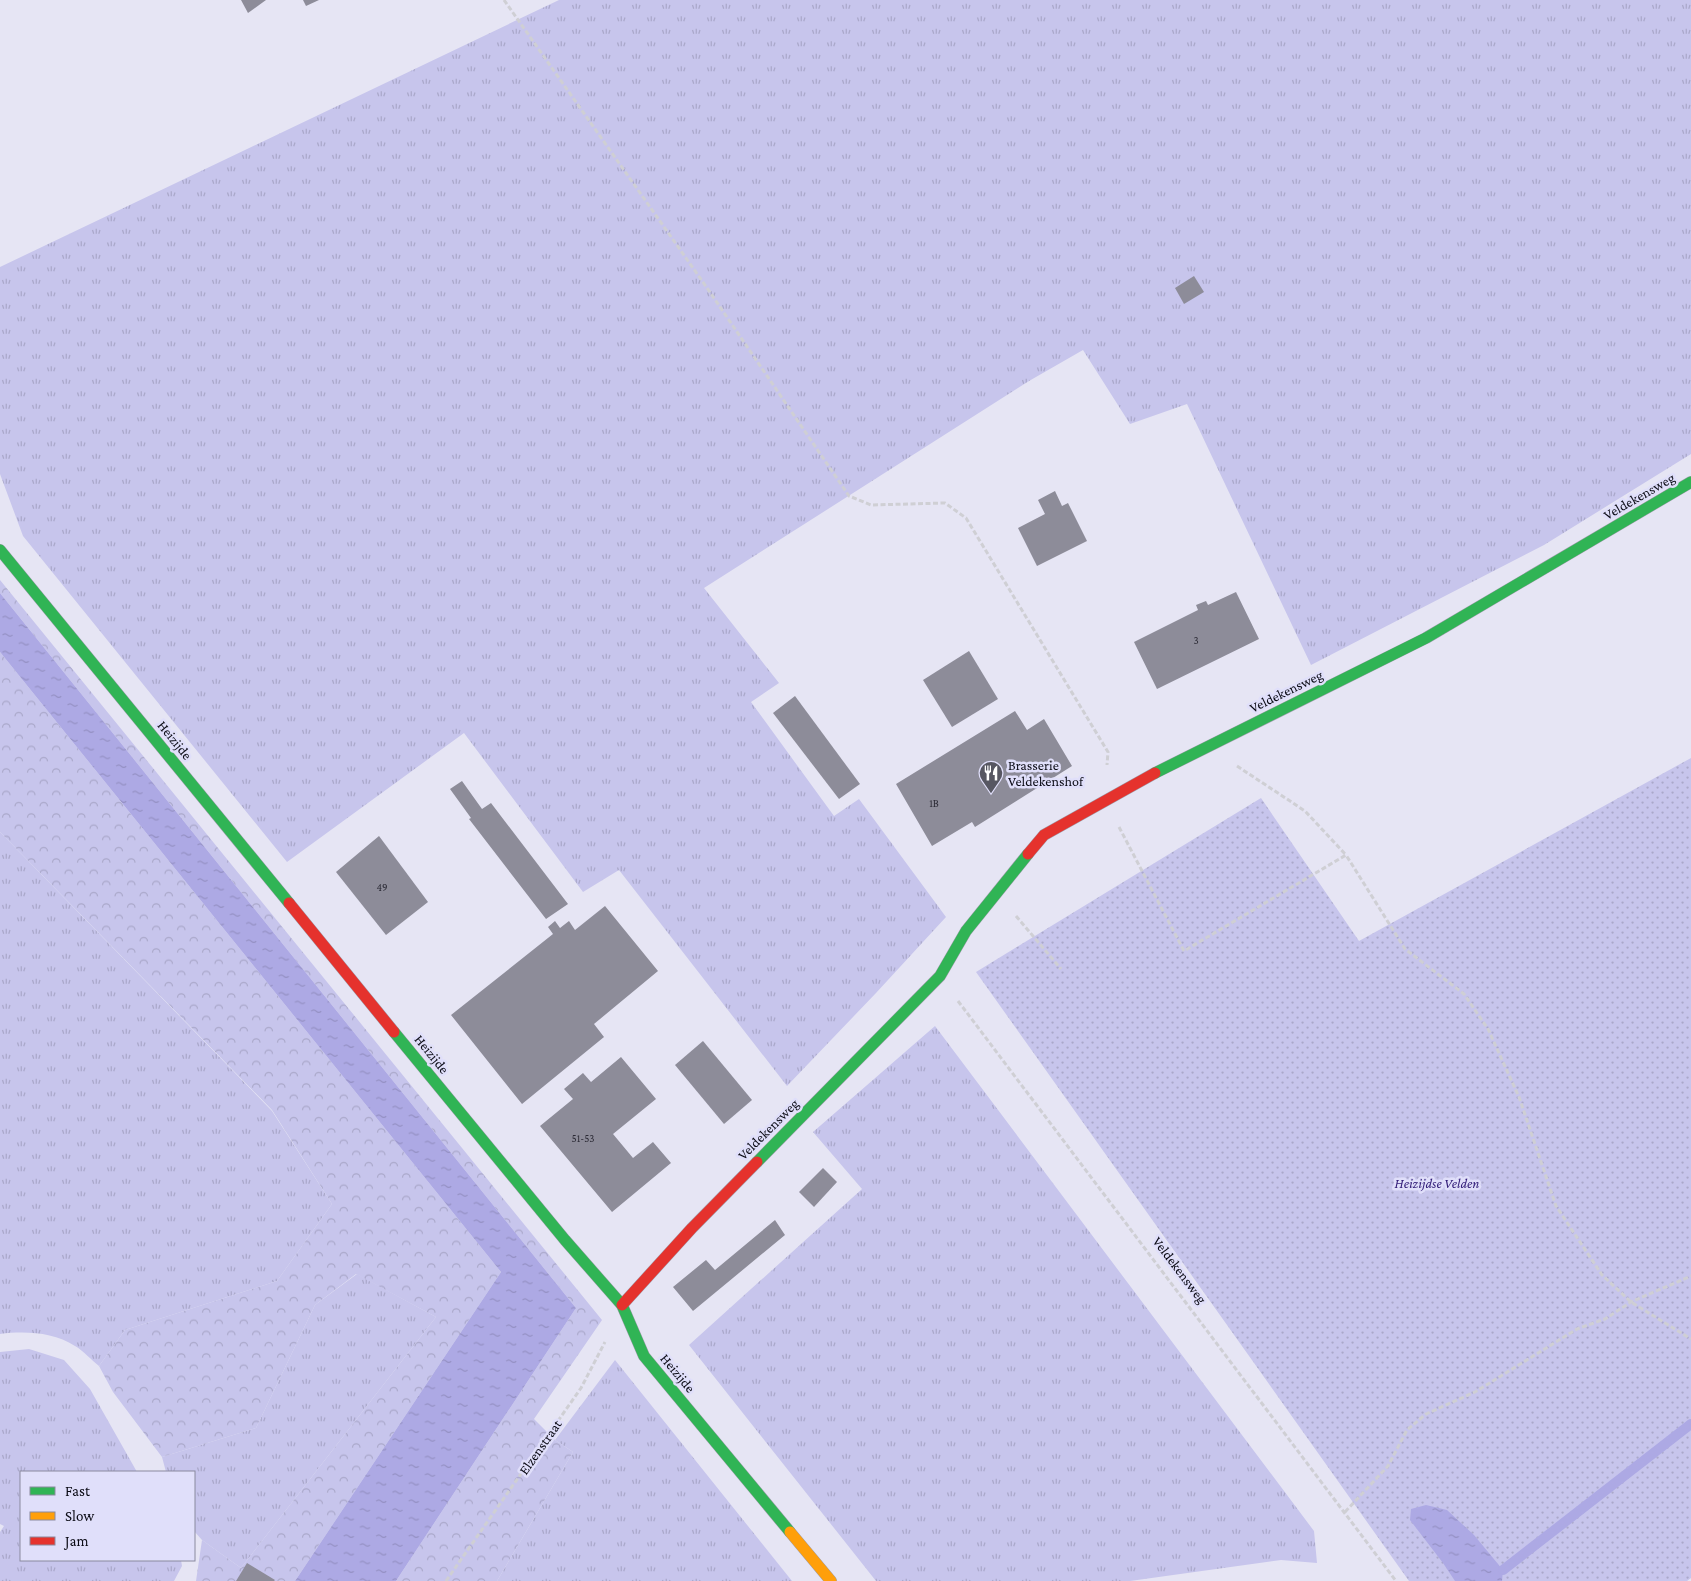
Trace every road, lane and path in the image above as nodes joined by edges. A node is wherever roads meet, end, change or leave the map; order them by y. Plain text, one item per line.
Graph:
1 (504, 0) edge
2 (1691, 482) edge
3 (0, 550) edge
4 (1207, 747) junction
5 (1104, 801) junction
6 (1346, 855) junction
7 (996, 892) junction
8 (1061, 969) dead end
9 (940, 976) junction
10 (1691, 1276) edge
11 (1631, 1302) junction
12 (622, 1305) junction
13 (1691, 1339) edge
14 (1345, 1512) junction
15 (446, 1581) edge
16 (831, 1581) edge
17 (1396, 1581) edge

1 - 5 path
2 - 4 street, Veldekensweg
3 - 12 street, Heizijde
4 - 5 street, Veldekensweg
4 - 6 path
5 - 6 path
5 - 7 street, Veldekensweg
6 - 11 path
7 - 8 path
7 - 9 street, Veldekensweg
9 - 12 street, Veldekensweg
9 - 14 path, Veldekensweg
10 - 11 path
11 - 13 path
11 - 14 path
12 - 15 path, Elzenstraat
12 - 16 street, Heizijde
14 - 17 path, Veldekensweg

